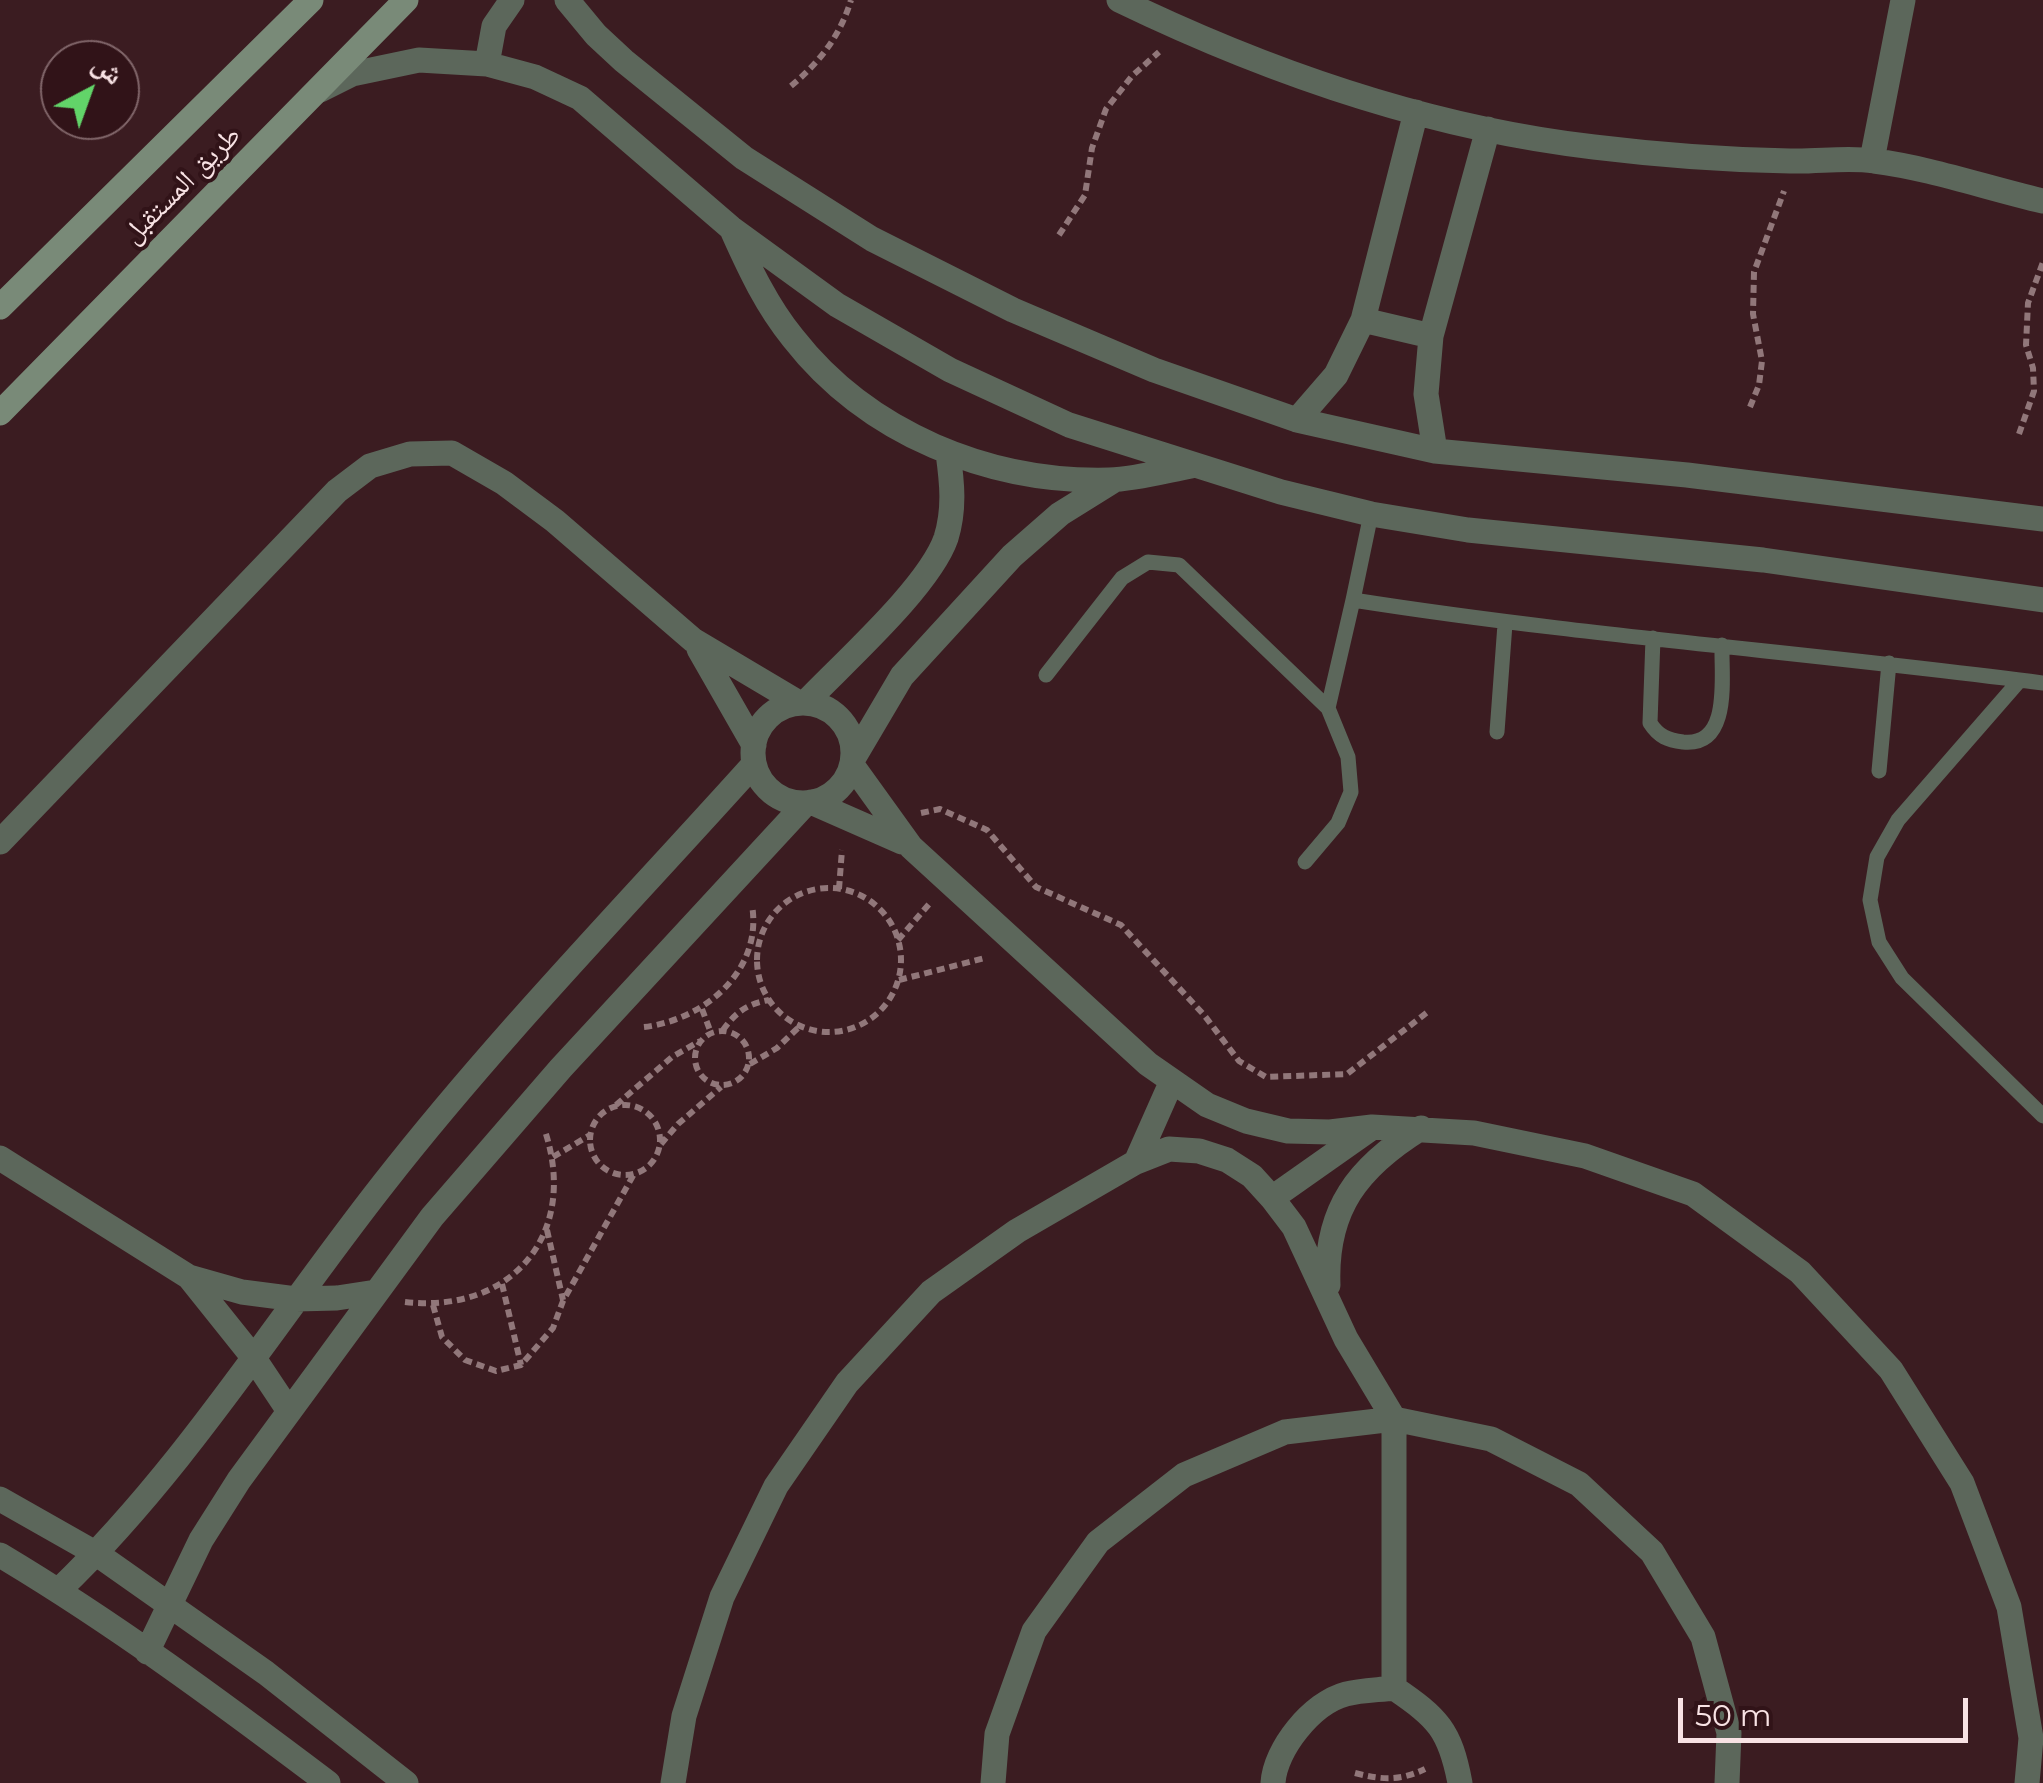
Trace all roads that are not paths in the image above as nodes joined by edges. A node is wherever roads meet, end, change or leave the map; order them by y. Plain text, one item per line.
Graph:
1 (406, 0) edge
2 (512, 0) edge
3 (567, 0) edge
4 (1118, 0) edge
5 (1904, 0) edge
6 (303, 4) edge
7 (487, 64) junction
8 (316, 92) junction
9 (1416, 112) junction
10 (1488, 129) junction
11 (1872, 160) junction
12 (2043, 201) edge
13 (731, 228) junction
14 (0, 307) edge
15 (1362, 320) junction
16 (1431, 336) junction
17 (0, 413) edge
18 (1296, 420) junction
19 (1435, 451) junction
20 (948, 453) junction
21 (1194, 466) junction
22 (1114, 480) junction
23 (1371, 514) junction
24 (2043, 519) edge
25 (1352, 600) junction
26 (2043, 600) edge
27 (1505, 624) junction
28 (1653, 638) junction
29 (694, 640) junction
30 (1722, 645) junction
31 (1889, 663) junction
32 (1046, 675) dead end
33 (2020, 680) junction
34 (2043, 683) edge
35 (802, 703) junction
36 (1328, 708) junction
37 (1497, 732) dead end
38 (754, 754) junction
39 (853, 762) junction
40 (1879, 771) dead end
41 (808, 803) junction
42 (0, 842) edge
43 (911, 846) junction
44 (1304, 862) dead end
45 (1171, 1083) junction
46 (2043, 1116) edge
47 (1372, 1127) junction
48 (1421, 1128) junction
49 (0, 1158) edge
50 (1136, 1162) junction
51 (1272, 1198) junction
52 (189, 1278) junction
53 (376, 1292) junction
54 (296, 1298) junction
55 (1329, 1300) junction
56 (253, 1357) junction
57 (289, 1411) junction
58 (1394, 1419) junction
59 (0, 1499) edge
60 (97, 1554) junction
61 (0, 1555) edge
62 (58, 1590) junction
63 (168, 1604) junction
64 (148, 1652) junction
65 (1394, 1688) junction
66 (328, 1783) edge
67 (406, 1783) edge
68 (672, 1783) edge
69 (993, 1783) edge
70 (1274, 1783) edge
71 (1460, 1783) edge
72 (1727, 1783) edge
73 (2027, 1783) edge

1 - 8 main road, طريق المستقبل
2 - 7 street
3 - 18 street
4 - 9 street
5 - 11 street
6 - 14 main road, طريق المستقبل
7 - 8 street
7 - 13 street
8 - 17 main road, طريق المستقبل
9 - 10 street
9 - 15 street
10 - 11 street
10 - 16 street
11 - 12 street
13 - 20 street
13 - 21 street
15 - 16 street
15 - 18 street
16 - 19 street
18 - 19 street
19 - 24 street
20 - 22 street
20 - 35 street
21 - 22 street
21 - 23 street
22 - 39 street
23 - 25 lane
23 - 26 street
25 - 27 lane
25 - 36 lane
27 - 28 lane
27 - 37 lane
28 - 30 lane
28 - 30 lane
29 - 35 street
29 - 38 street
29 - 42 street
30 - 31 lane
31 - 33 lane
31 - 40 lane
32 - 36 lane
33 - 34 lane
33 - 46 lane
35 - 38 street
35 - 39 street
36 - 44 lane
38 - 41 street
38 - 54 street
39 - 41 street
39 - 43 street
41 - 43 street
41 - 53 street
43 - 45 street
45 - 47 street
45 - 50 street
47 - 48 street
47 - 51 street
48 - 55 street
48 - 73 street
49 - 52 street
50 - 51 street
50 - 68 street
51 - 55 street
52 - 54 street
52 - 56 street
53 - 54 street
53 - 57 street
54 - 56 street
55 - 58 street
56 - 57 street
56 - 60 street
57 - 63 street
58 - 65 street
58 - 69 street
58 - 72 street
59 - 60 street
60 - 62 street
60 - 63 street
61 - 62 street
62 - 64 street
63 - 64 street
63 - 67 street
64 - 66 street
65 - 70 street
65 - 71 street

